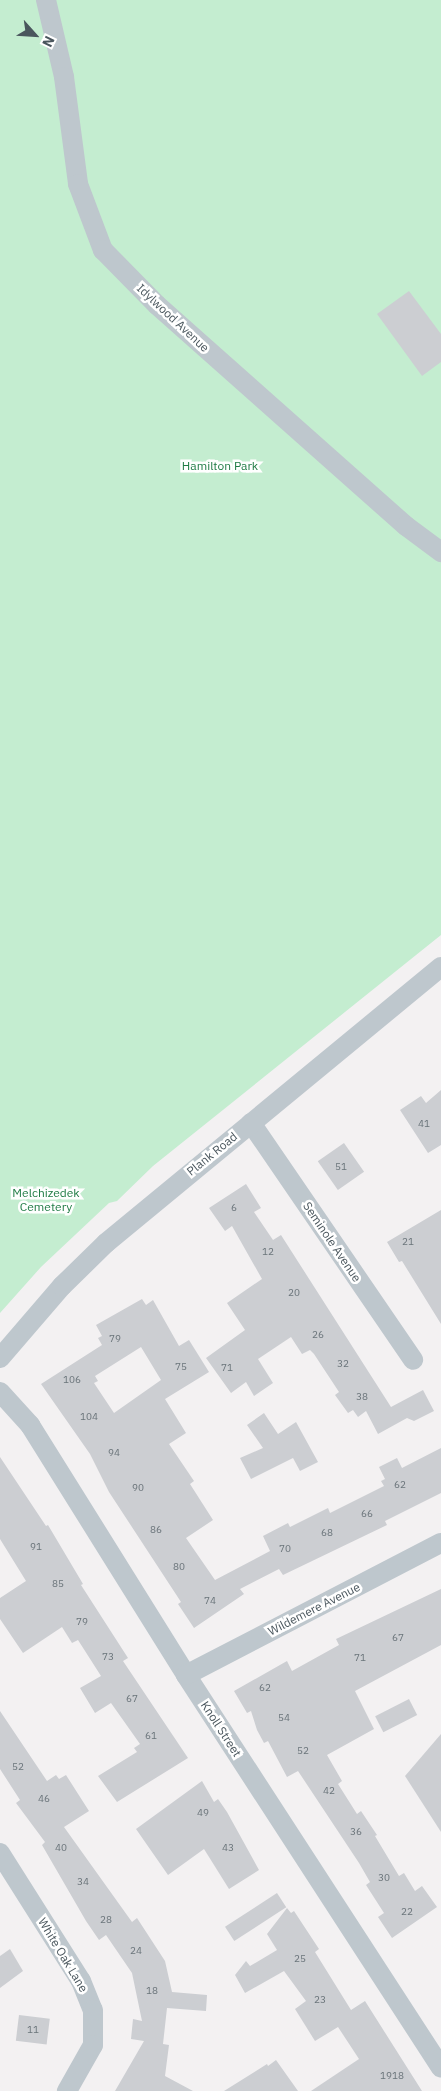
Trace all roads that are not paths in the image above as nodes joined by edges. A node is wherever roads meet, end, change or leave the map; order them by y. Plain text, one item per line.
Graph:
1 (46, 0) edge
2 (441, 552) edge
3 (441, 967) edge
4 (251, 1124) junction
5 (0, 1358) edge
6 (413, 1360) dead end
7 (0, 1392) edge
8 (441, 1543) edge
9 (186, 1675) junction
10 (0, 1853) edge
11 (441, 2068) edge
12 (67, 2091) edge

1 - 2 street, Idylwood Avenue
3 - 4 street, Plank Road
4 - 5 street, Plank Road
4 - 6 street, Seminole Avenue
7 - 9 street, Knoll Street
8 - 9 street, Wildemere Avenue
9 - 11 street, Knoll Street
10 - 12 street, White Oak Lane

